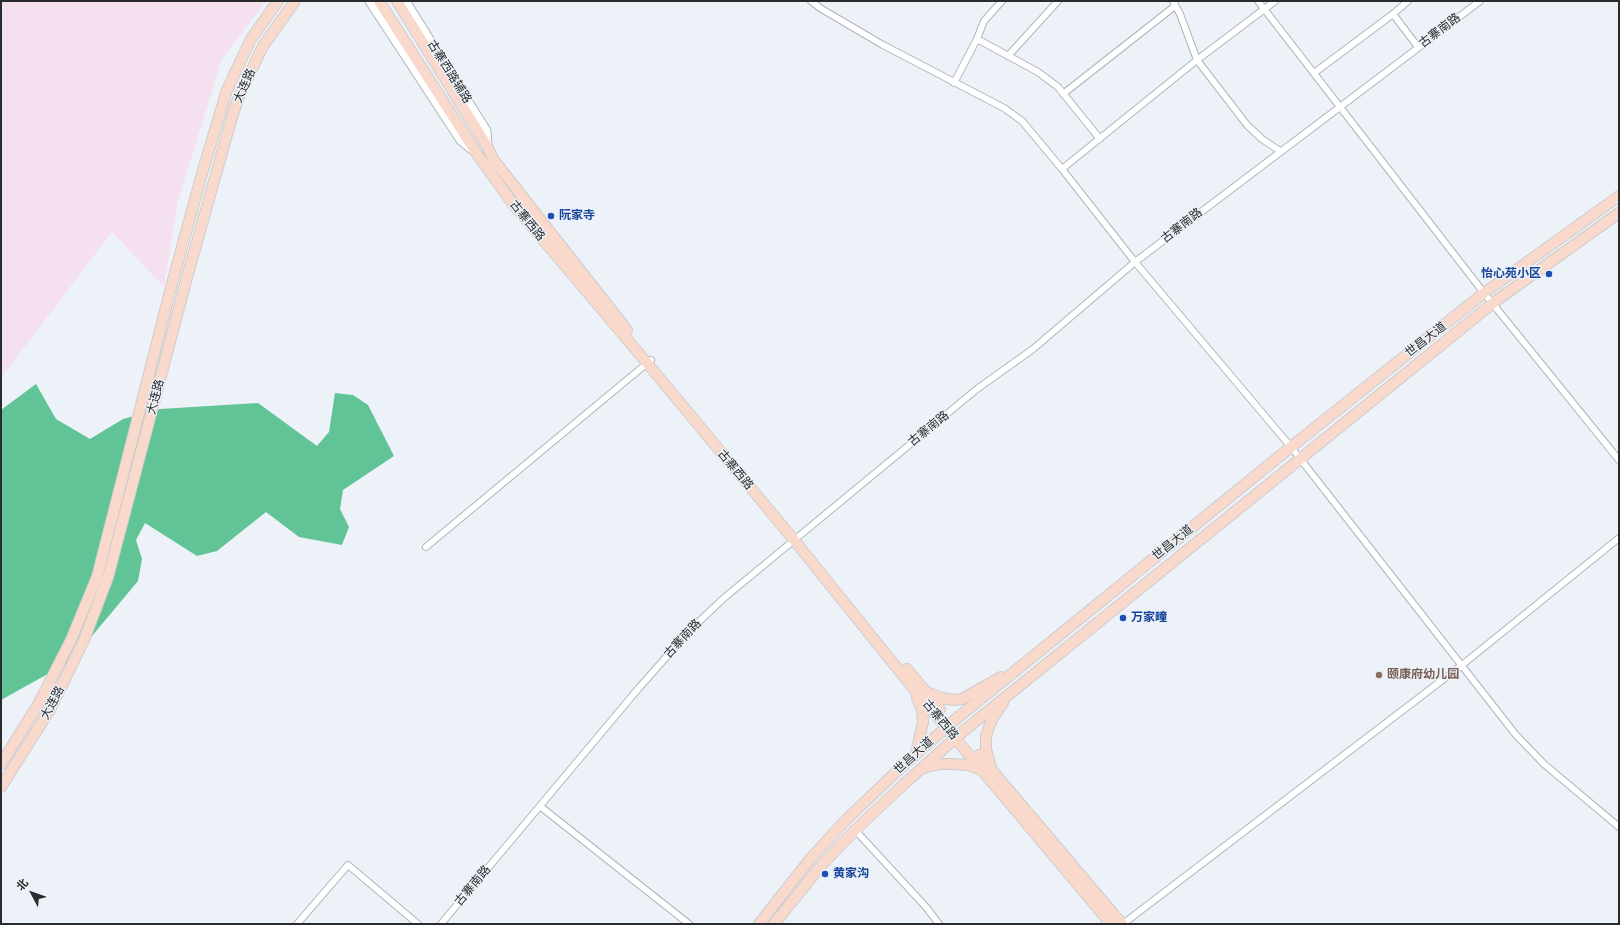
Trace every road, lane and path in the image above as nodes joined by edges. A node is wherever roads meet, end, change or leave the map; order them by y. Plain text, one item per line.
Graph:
1 (278, 1) edge
2 (295, 1) edge
3 (370, 1) edge
4 (379, 1) edge
5 (397, 1) edge
6 (405, 1) edge
7 (811, 1) edge
8 (1002, 1) edge
9 (1058, 1) edge
10 (1258, 1) edge
11 (1275, 1) edge
12 (1408, 1) edge
13 (1480, 1) edge
14 (1174, 4) edge
15 (1264, 9) junction
16 (1393, 14) junction
17 (977, 39) junction
18 (1418, 47) junction
19 (1008, 56) junction
20 (1197, 60) junction
21 (1314, 74) junction
22 (954, 82) junction
23 (1063, 94) junction
24 (1339, 107) junction
25 (1100, 139) junction
26 (487, 146) junction
27 (1280, 151) junction
28 (477, 154) junction
29 (1062, 169) junction
30 (1619, 196) edge
31 (1619, 213) edge
32 (1135, 262) junction
33 (1484, 294) junction
34 (1493, 304) junction
35 (649, 361) junction
36 (1291, 447) junction
37 (1301, 459) junction
38 (1619, 460) edge
39 (1619, 538) edge
40 (795, 539) junction
41 (426, 547) dead end
42 (1462, 665) junction
43 (1014, 672) junction
44 (913, 688) junction
45 (926, 692) junction
46 (1009, 694) junction
47 (949, 725) junction
48 (958, 736) junction
49 (916, 754) junction
50 (1, 764) edge
51 (921, 768) junction
52 (987, 770) junction
53 (1, 787) edge
54 (541, 807) junction
55 (1619, 827) edge
56 (855, 830) junction
57 (297, 924) edge
58 (418, 924) edge
59 (441, 924) edge
60 (689, 924) edge
61 (759, 924) edge
62 (774, 924) edge
63 (939, 924) edge
64 (1111, 924) edge
65 (1123, 924) edge

1 - 50 main road, 大连路
2 - 53 main road, 大连路
3 - 28 main road
4 - 28 main road, 古寨西路
5 - 26 main road, 古寨西路
6 - 26 main road, 古寨西路辅路
7 - 22 street
8 - 17 street
9 - 19 street
10 - 15 street
11 - 15 street
12 - 16 street
13 - 18 street, 古寨南路
14 - 20 street
14 - 23 street
15 - 20 street
15 - 21 street
16 - 18 street
16 - 21 street
17 - 19 street
17 - 22 street
18 - 24 street, 古寨南路
19 - 23 street
20 - 25 street
20 - 27 street
21 - 24 street
22 - 29 street
23 - 25 street
24 - 27 street, 古寨南路
24 - 33 street
25 - 29 street
26 - 35 main road, 古寨西路
27 - 32 street, 古寨南路
28 - 35 main road, 古寨西路
29 - 32 street
30 - 33 main road, 世昌大道
31 - 34 main road, 世昌大道
32 - 36 street
32 - 40 street, 古寨南路
33 - 34 street
33 - 36 main road, 世昌大道
34 - 37 main road, 世昌大道
34 - 38 street
35 - 40 main road, 古寨西路
35 - 41 street
36 - 37 street
36 - 43 main road, 世昌大道
37 - 42 street
37 - 46 main road, 世昌大道
39 - 42 street
40 - 44 main road, 古寨西路
40 - 45 main road, 古寨西路
40 - 54 street, 古寨南路
42 - 55 street
42 - 65 street
43 - 45 main road
43 - 47 main road, 世昌大道
44 - 47 main road, 古寨西路
44 - 49 main road
45 - 47 main road, 古寨西路
46 - 48 main road, 世昌大道
46 - 52 main road
47 - 48 main road, 古寨西路
47 - 49 main road, 世昌大道
48 - 51 main road, 世昌大道
48 - 52 main road, 古寨西路
49 - 61 main road, 世昌大道
51 - 52 main road
51 - 56 main road, 世昌大道
52 - 64 main road, 古寨西路
52 - 65 main road, 古寨西路
54 - 59 street, 古寨南路
54 - 60 street
56 - 62 main road, 世昌大道
56 - 63 street
57 - 58 street

